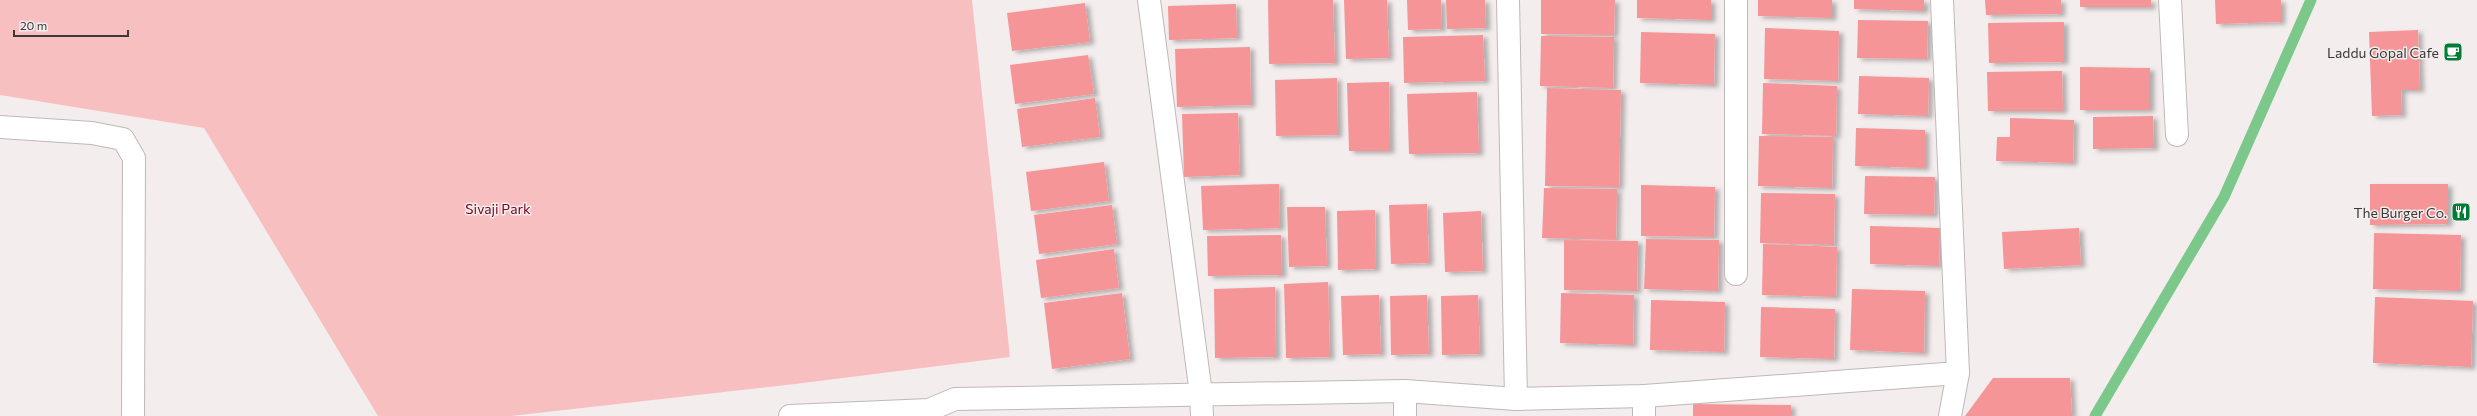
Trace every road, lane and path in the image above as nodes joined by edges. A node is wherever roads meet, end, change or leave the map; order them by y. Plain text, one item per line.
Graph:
1 (1149, 0) edge
2 (1508, 0) edge
3 (1736, 0) edge
4 (1942, 0) edge
5 (2170, 0) edge
6 (0, 127) edge
7 (2177, 135) dead end
8 (1736, 274) dead end
9 (1958, 373) junction
10 (1405, 391) junction
11 (1201, 394) junction
12 (1516, 399) junction
13 (1644, 406) edge
14 (133, 416) edge
15 (790, 416) edge
16 (1202, 416) edge
17 (1404, 416) edge
18 (1950, 416) edge

1 - 11 street
2 - 12 street
3 - 8 street
4 - 9 street
5 - 7 street
6 - 14 street
9 - 13 street
9 - 18 street
10 - 11 street
10 - 12 street
10 - 17 street
11 - 15 street
11 - 16 street
12 - 13 street

